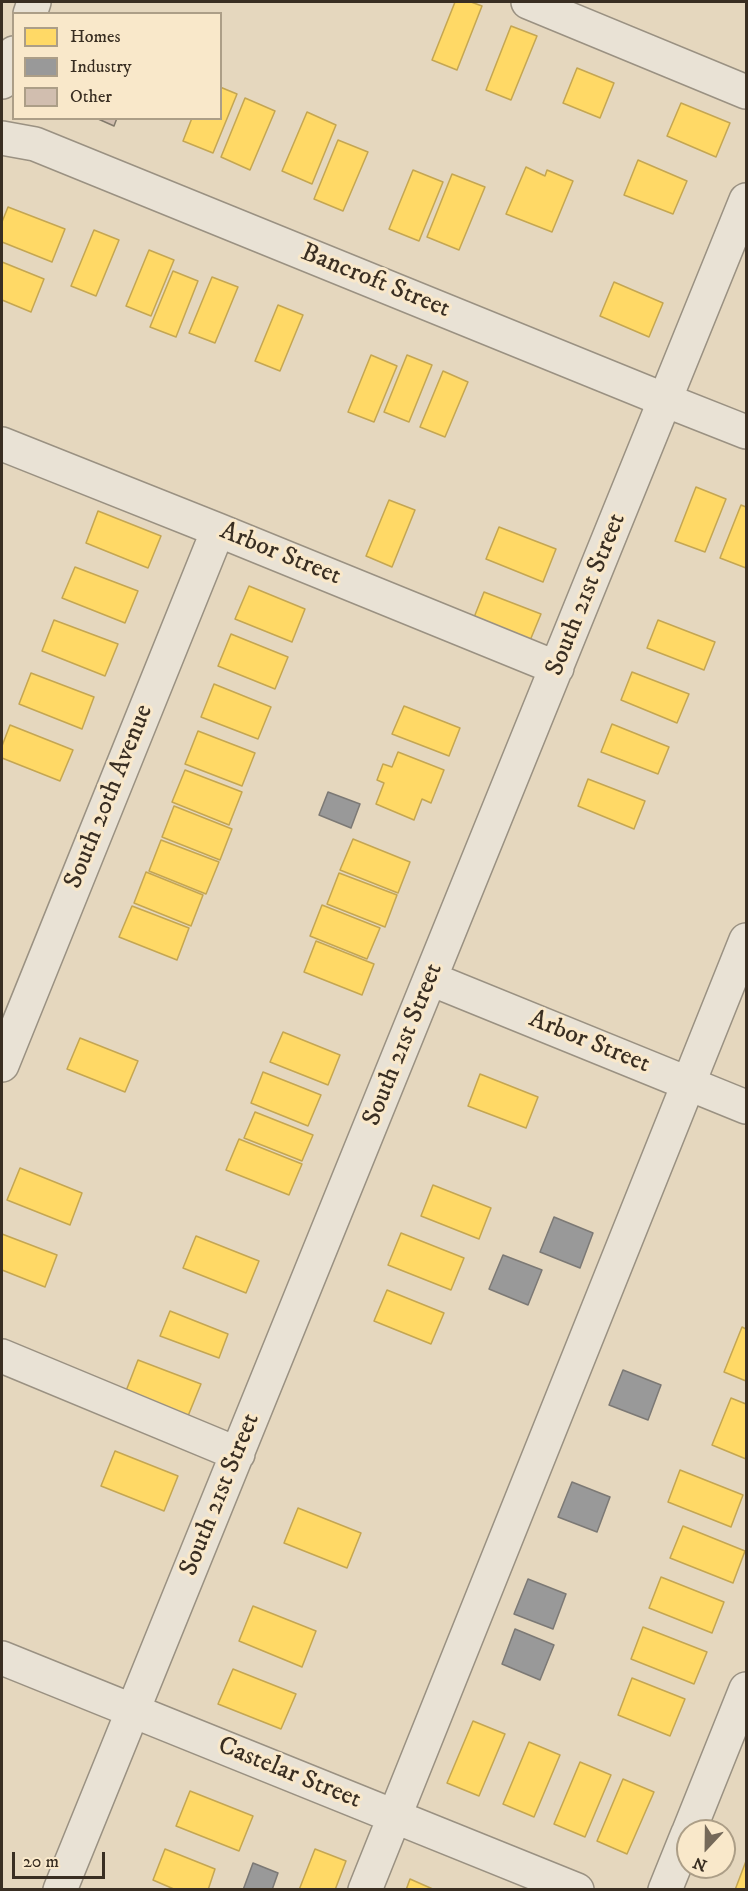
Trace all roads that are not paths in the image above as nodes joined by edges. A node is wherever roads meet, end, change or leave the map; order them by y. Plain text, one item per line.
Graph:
1 (528, 2) edge
2 (12, 58) edge
3 (2, 82) edge
4 (747, 92) edge
5 (2, 138) edge
6 (747, 200) edge
7 (665, 400) junction
8 (747, 432) edge
9 (2, 444) edge
10 (218, 530) junction
11 (557, 668) junction
12 (747, 940) edge
13 (431, 979) junction
14 (2, 1065) edge
15 (688, 1083) junction
16 (747, 1107) edge
17 (2, 1356) edge
18 (238, 1454) junction
19 (2, 1658) edge
20 (747, 1689) edge
21 (133, 1711) junction
22 (394, 1816) junction
23 (693, 1819) edge
24 (676, 1862) edge
25 (60, 1890) edge
26 (365, 1890) edge
27 (577, 1890) edge
28 (665, 1890) edge

1 - 4 street
2 - 3 street
5 - 7 street, Bancroft Street
6 - 7 street, South 21st Street
7 - 8 street, Bancroft Street
7 - 11 street, South 21st Street
9 - 10 street, Arbor Street
10 - 11 street, Arbor Street
10 - 14 street, South 20th Avenue
11 - 13 street, South 21st Street
12 - 15 street
13 - 15 street, Arbor Street
13 - 18 street, South 21st Street
15 - 16 street, Arbor Street
15 - 22 street
17 - 18 street
18 - 21 street, South 21st Street
19 - 21 street, Castelar Street
20 - 23 street
21 - 22 street, Castelar Street
21 - 25 street, South 21st Street
22 - 26 street
22 - 27 street, Castelar Street
24 - 28 street

